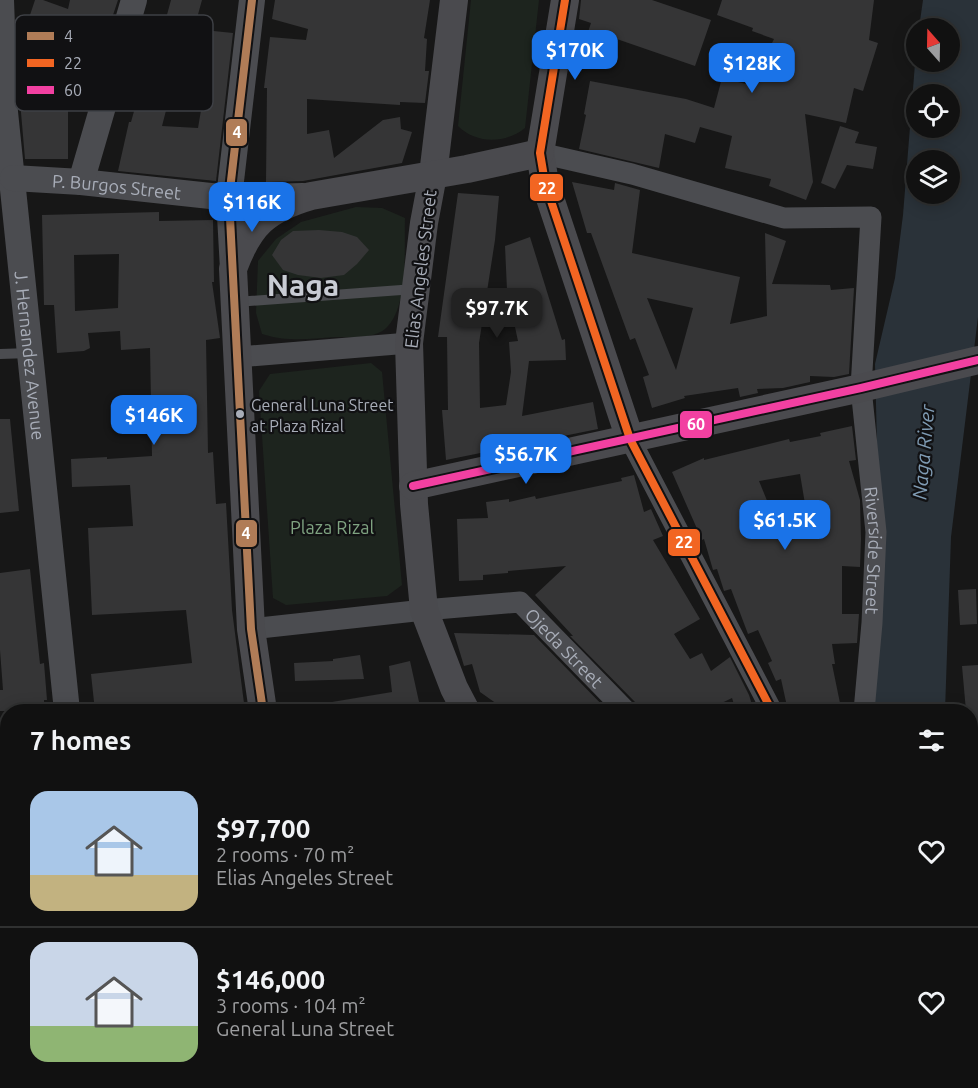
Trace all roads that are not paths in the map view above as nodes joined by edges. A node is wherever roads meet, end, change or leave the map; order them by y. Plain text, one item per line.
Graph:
1 (1, 0) edge
2 (134, 0) edge
3 (252, 0) edge
4 (454, 0) edge
5 (565, 0) edge
6 (130, 15) edge
7 (102, 111) edge
8 (2, 112) edge
9 (540, 153) junction
10 (433, 175) junction
11 (6, 178) edge
12 (81, 182) junction
13 (311, 196) junction
14 (229, 198) junction
15 (233, 268) junction
16 (415, 289) junction
17 (235, 302) junction
18 (409, 343) junction
19 (31, 353) junction
20 (0, 354) edge
21 (238, 357) junction
22 (976, 360) edge
23 (864, 387) junction
24 (630, 439) junction
25 (413, 486) junction
26 (424, 610) junction
27 (251, 629) junction
28 (66, 704) edge
29 (261, 704) edge
30 (462, 704) edge
31 (619, 704) edge
32 (768, 704) edge
33 (865, 704) edge

1 - 8 street, J. Hernandez Avenue
2 - 6 street
3 - 14 street
4 - 10 main road, Elias Angeles Street
5 - 9 main road
7 - 12 street
8 - 11 street, J. Hernandez Avenue
9 - 10 main road, P. Burgos Street
9 - 23 street, Riverside Street
9 - 24 main road
10 - 13 main road, P. Burgos Street
10 - 16 main road, Elias Angeles Street
11 - 12 street, P. Burgos Street
11 - 19 street, J. Hernandez Avenue
12 - 14 street, P. Burgos Street
13 - 14 street, P. Burgos Street
13 - 15 main road
14 - 15 street
15 - 17 main road
16 - 17 lane
16 - 18 main road, Elias Angeles Street
17 - 21 main road
18 - 21 street
18 - 25 main road, Elias Angeles Street
19 - 20 lane
19 - 28 street, J. Hernandez Avenue
21 - 27 main road
22 - 23 main road
23 - 24 main road
23 - 33 street, Riverside Street
24 - 25 main road
24 - 32 street
25 - 26 main road, Elias Angeles Street
26 - 27 street
26 - 30 main road, Elias Angeles Street
26 - 31 street, Ojeda Street
27 - 29 main road

